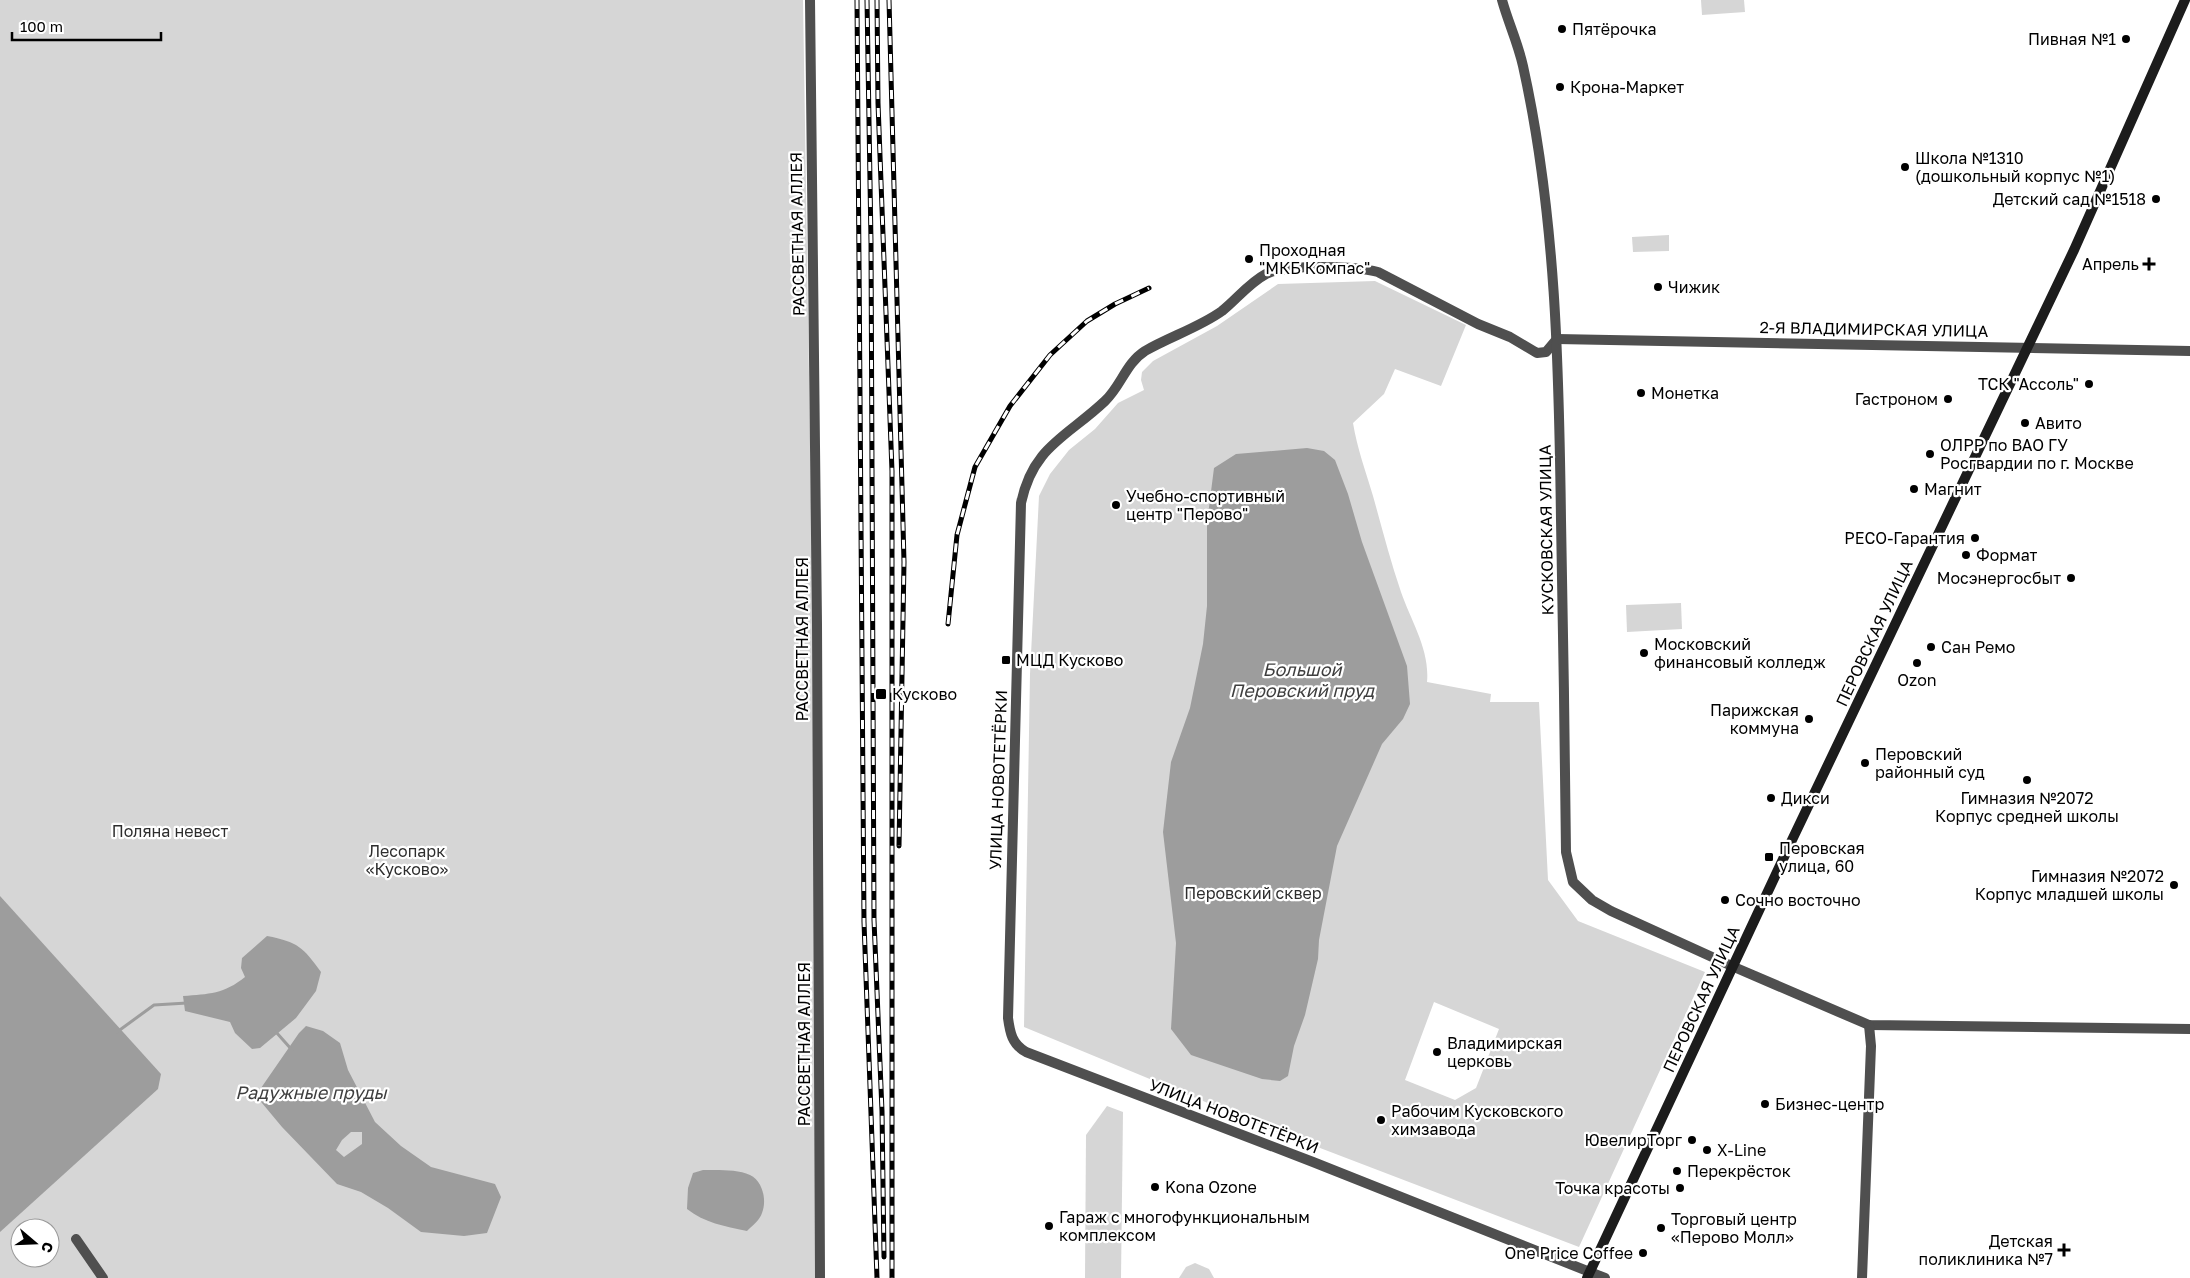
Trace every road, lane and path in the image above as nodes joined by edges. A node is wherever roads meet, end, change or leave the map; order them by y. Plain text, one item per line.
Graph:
1 (810, 0) edge
2 (1502, 0) edge
3 (2186, 0) edge
4 (1557, 339) junction
5 (2028, 346) junction
6 (2190, 351) edge
7 (1734, 967) junction
8 (1869, 1025) junction
9 (2190, 1029) edge
10 (76, 1239) dead end
11 (1589, 1275) edge
12 (103, 1278) edge
13 (820, 1278) edge
14 (1605, 1278) edge
15 (1862, 1278) edge

1 - 13 street, РАССВЕТНАЯ АЛЛЕЯ
2 - 4 street, КУСКОВСКАЯ УЛИЦА
3 - 5 main road, ПЕРОВСКАЯ УЛИЦА
4 - 5 street, 2-Я ВЛАДИМИРСКАЯ УЛИЦА
4 - 7 street, КУСКОВСКАЯ УЛИЦА
4 - 11 street, УЛИЦА НОВОТЕТЁРКИ
5 - 6 street, 2-Я ВЛАДИМИРСКАЯ УЛИЦА
5 - 7 main road, ПЕРОВСКАЯ УЛИЦА
7 - 8 street, КУСКОВСКАЯ УЛИЦА
7 - 11 main road, ПЕРОВСКАЯ УЛИЦА
8 - 9 street
8 - 15 street
10 - 12 street
11 - 14 street, УЛИЦА НОВОТЕТЁРКИ

